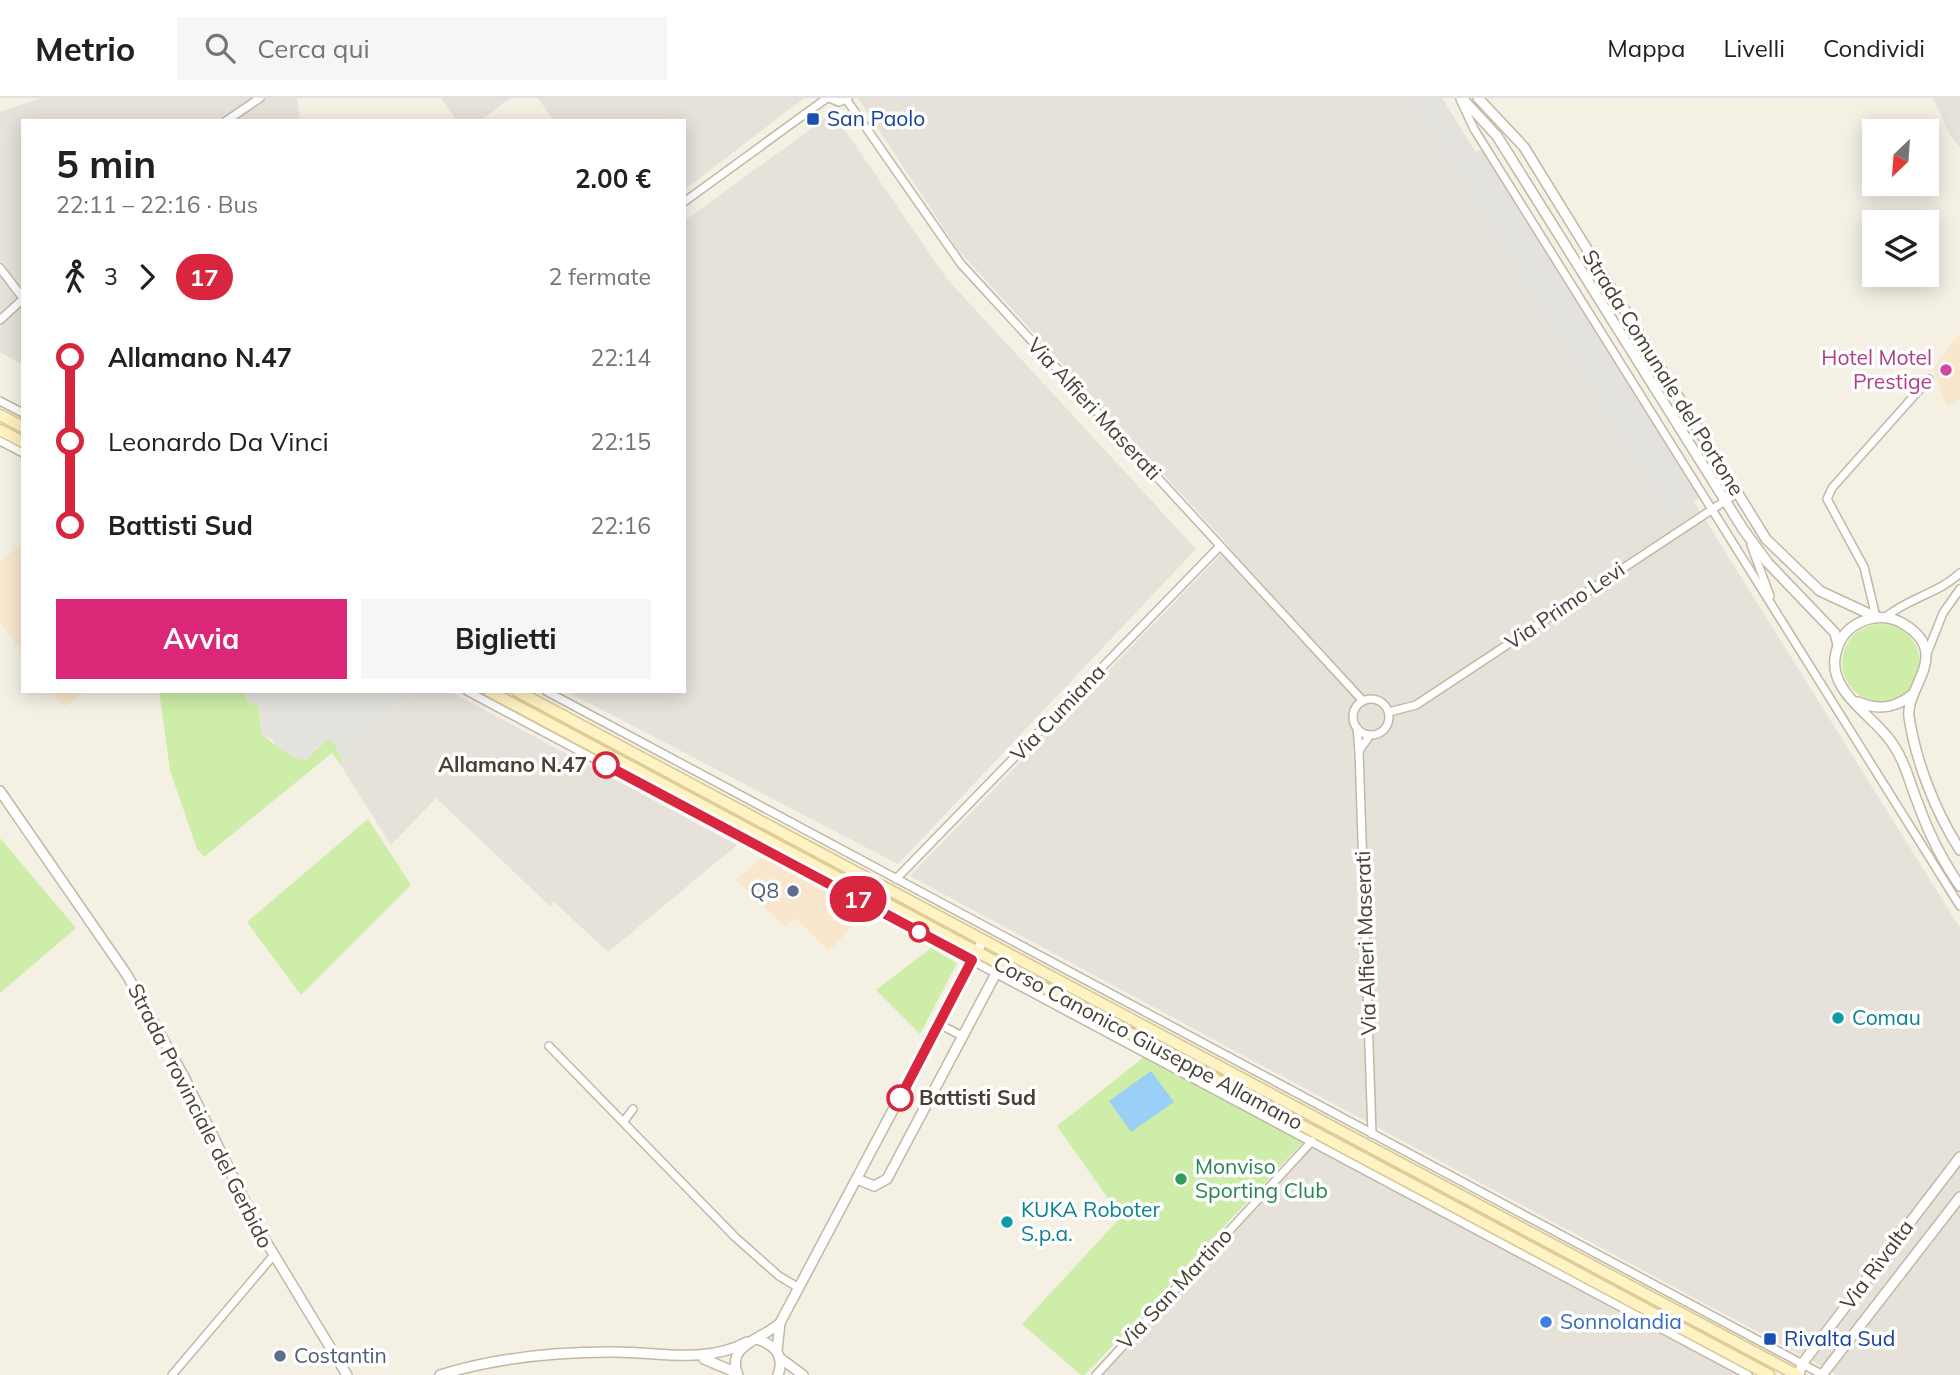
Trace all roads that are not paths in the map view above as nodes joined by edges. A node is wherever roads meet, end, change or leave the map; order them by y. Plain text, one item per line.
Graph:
1 (260, 98) edge
2 (828, 98) edge
3 (1461, 98) edge
4 (1478, 98) edge
5 (847, 99) edge
6 (229, 119) edge
7 (686, 201) edge
8 (0, 268) edge
9 (21, 296) edge
10 (21, 301) edge
11 (0, 320) edge
12 (1929, 379) dead end
13 (0, 401) edge
14 (21, 412) edge
15 (0, 415) edge
16 (21, 426) edge
17 (0, 430) edge
18 (0, 441) edge
19 (21, 441) edge
20 (21, 452) edge
21 (1737, 493) junction
22 (1725, 500) junction
23 (1712, 508) junction
24 (1743, 529) junction
25 (1220, 546) junction
26 (1960, 573) edge
27 (1960, 589) edge
28 (1774, 608) junction
29 (1881, 617) junction
30 (1838, 645) junction
31 (1926, 656) junction
32 (471, 693) edge
33 (493, 693) edge
34 (521, 693) edge
35 (550, 693) edge
36 (1914, 694) junction
37 (1854, 700) junction
38 (1363, 701) junction
39 (1389, 712) junction
40 (1357, 728) junction
41 (1370, 735) junction
42 (1359, 751) junction
43 (0, 791) edge
44 (1960, 849) edge
45 (896, 879) junction
46 (1960, 886) edge
47 (1960, 906) edge
48 (989, 928) junction
49 (983, 940) junction
50 (975, 956) junction
51 (999, 969) junction
52 (939, 1024) junction
53 (962, 1036) junction
54 (549, 1046) dead end
55 (633, 1109) dead end
56 (624, 1121) junction
57 (1372, 1134) junction
58 (1312, 1141) junction
59 (1960, 1157) edge
60 (857, 1179) junction
61 (1960, 1197) edge
62 (274, 1256) junction
63 (799, 1288) junction
64 (780, 1323) junction
65 (757, 1339) junction
66 (747, 1342) junction
67 (779, 1354) junction
68 (692, 1355) junction
69 (1802, 1364) junction
70 (738, 1374) edge
71 (172, 1375) edge
72 (347, 1375) edge
73 (440, 1375) edge
74 (780, 1375) edge
75 (796, 1375) edge
76 (803, 1375) edge
77 (1096, 1375) edge
78 (1748, 1375) edge
79 (1769, 1375) edge
80 (1798, 1375) edge
81 (1823, 1375) edge

1 - 6 street
2 - 5 street
2 - 7 street
3 - 22 street, Strada Comunale del Portone
3 - 23 street, Strada Comunale del Portone
4 - 21 street, Strada Comunale del Portone
5 - 25 street, Via Alfieri Maserati
8 - 9 street
10 - 11 street
12 - 29 street
13 - 14 street
15 - 16 main road
17 - 19 main road
18 - 20 street
21 - 22 street, Via Primo Levi
21 - 29 street, Strada Comunale del Portone
22 - 23 street, Via Primo Levi
22 - 24 street, Strada Comunale del Portone
23 - 28 street, Strada Comunale del Portone
23 - 39 street, Via Primo Levi
24 - 28 street, Strada Comunale del Portone
24 - 30 street, Strada Comunale del Portone
25 - 38 street, Via Alfieri Maserati
25 - 45 street, Via Cumiana
26 - 29 street
27 - 31 street
28 - 47 street, Strada Comunale del Portone
29 - 30 street
29 - 31 street, Strada Comunale del Portone
30 - 37 street
31 - 36 street
32 - 50 street, Corso Canonico Giuseppe Allamano
33 - 50 main road, Corso Canonico Giuseppe Allamano
34 - 49 main road, Corso Canonico Giuseppe Allamano
35 - 45 street, Corso Canonico Giuseppe Allamano
36 - 37 street
36 - 44 street
37 - 46 street
38 - 39 street
38 - 40 street
39 - 41 street
40 - 41 street
40 - 42 street, Via Alfieri Maserati
41 - 42 street
42 - 57 street, Via Alfieri Maserati
43 - 62 street, Strada Provinciale del Gerbido
45 - 48 street, Corso Canonico Giuseppe Allamano
48 - 49 street
48 - 57 street, Corso Canonico Giuseppe Allamano
49 - 50 street
49 - 80 main road, Corso Canonico Giuseppe Allamano
50 - 51 main road, Corso Canonico Giuseppe Allamano
50 - 52 street
51 - 53 street
51 - 58 street, Corso Canonico Giuseppe Allamano
51 - 79 main road, Corso Canonico Giuseppe Allamano
52 - 53 street
52 - 60 street
53 - 60 street
54 - 56 street
55 - 56 street
56 - 63 street
57 - 69 street, Corso Canonico Giuseppe Allamano
58 - 77 street, Via San Martino
58 - 78 street, Corso Canonico Giuseppe Allamano
59 - 69 street, Via Rivalta
60 - 63 street
61 - 81 street, Via Rivalta
62 - 71 street
62 - 72 street, Strada Provinciale del Gerbido
63 - 64 street
64 - 65 street
64 - 67 street
65 - 66 street
65 - 67 street
66 - 68 street
66 - 70 street
67 - 74 street
67 - 76 street
68 - 70 street
68 - 73 street
69 - 80 street, Via Rivalta
69 - 81 street, Corso Canonico Giuseppe Allamano
74 - 75 street

